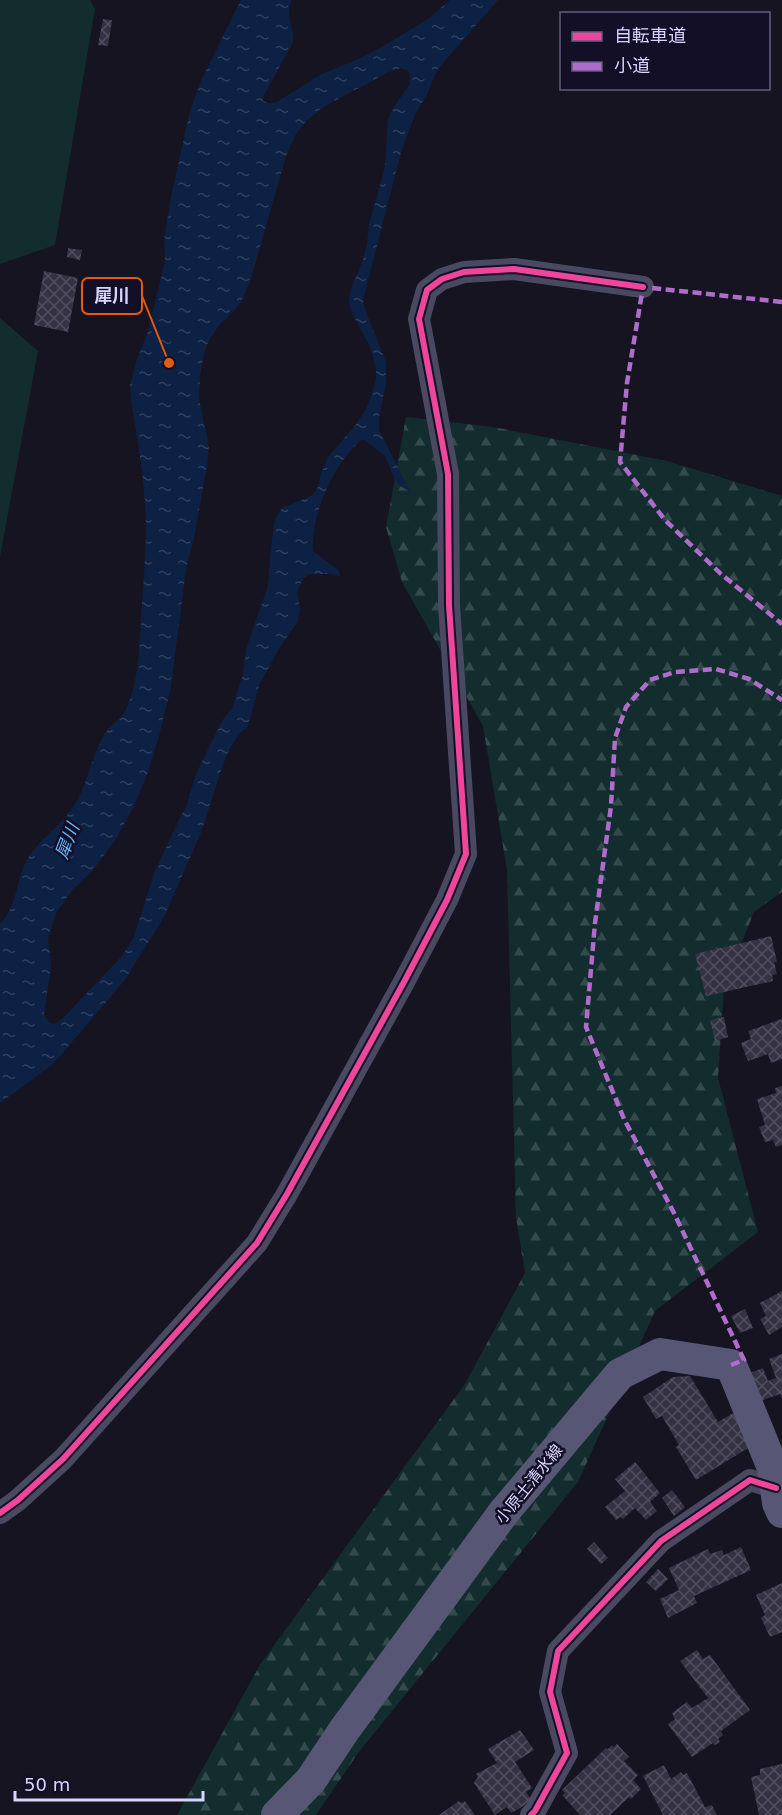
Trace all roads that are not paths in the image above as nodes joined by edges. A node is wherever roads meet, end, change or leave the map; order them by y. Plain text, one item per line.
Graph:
1 (643, 287) dead end
2 (778, 1482) edge
3 (0, 1513) edge
4 (277, 1815) edge
5 (531, 1815) edge

1 - 3 street
2 - 4 main road, 小原土清水線
2 - 5 street

